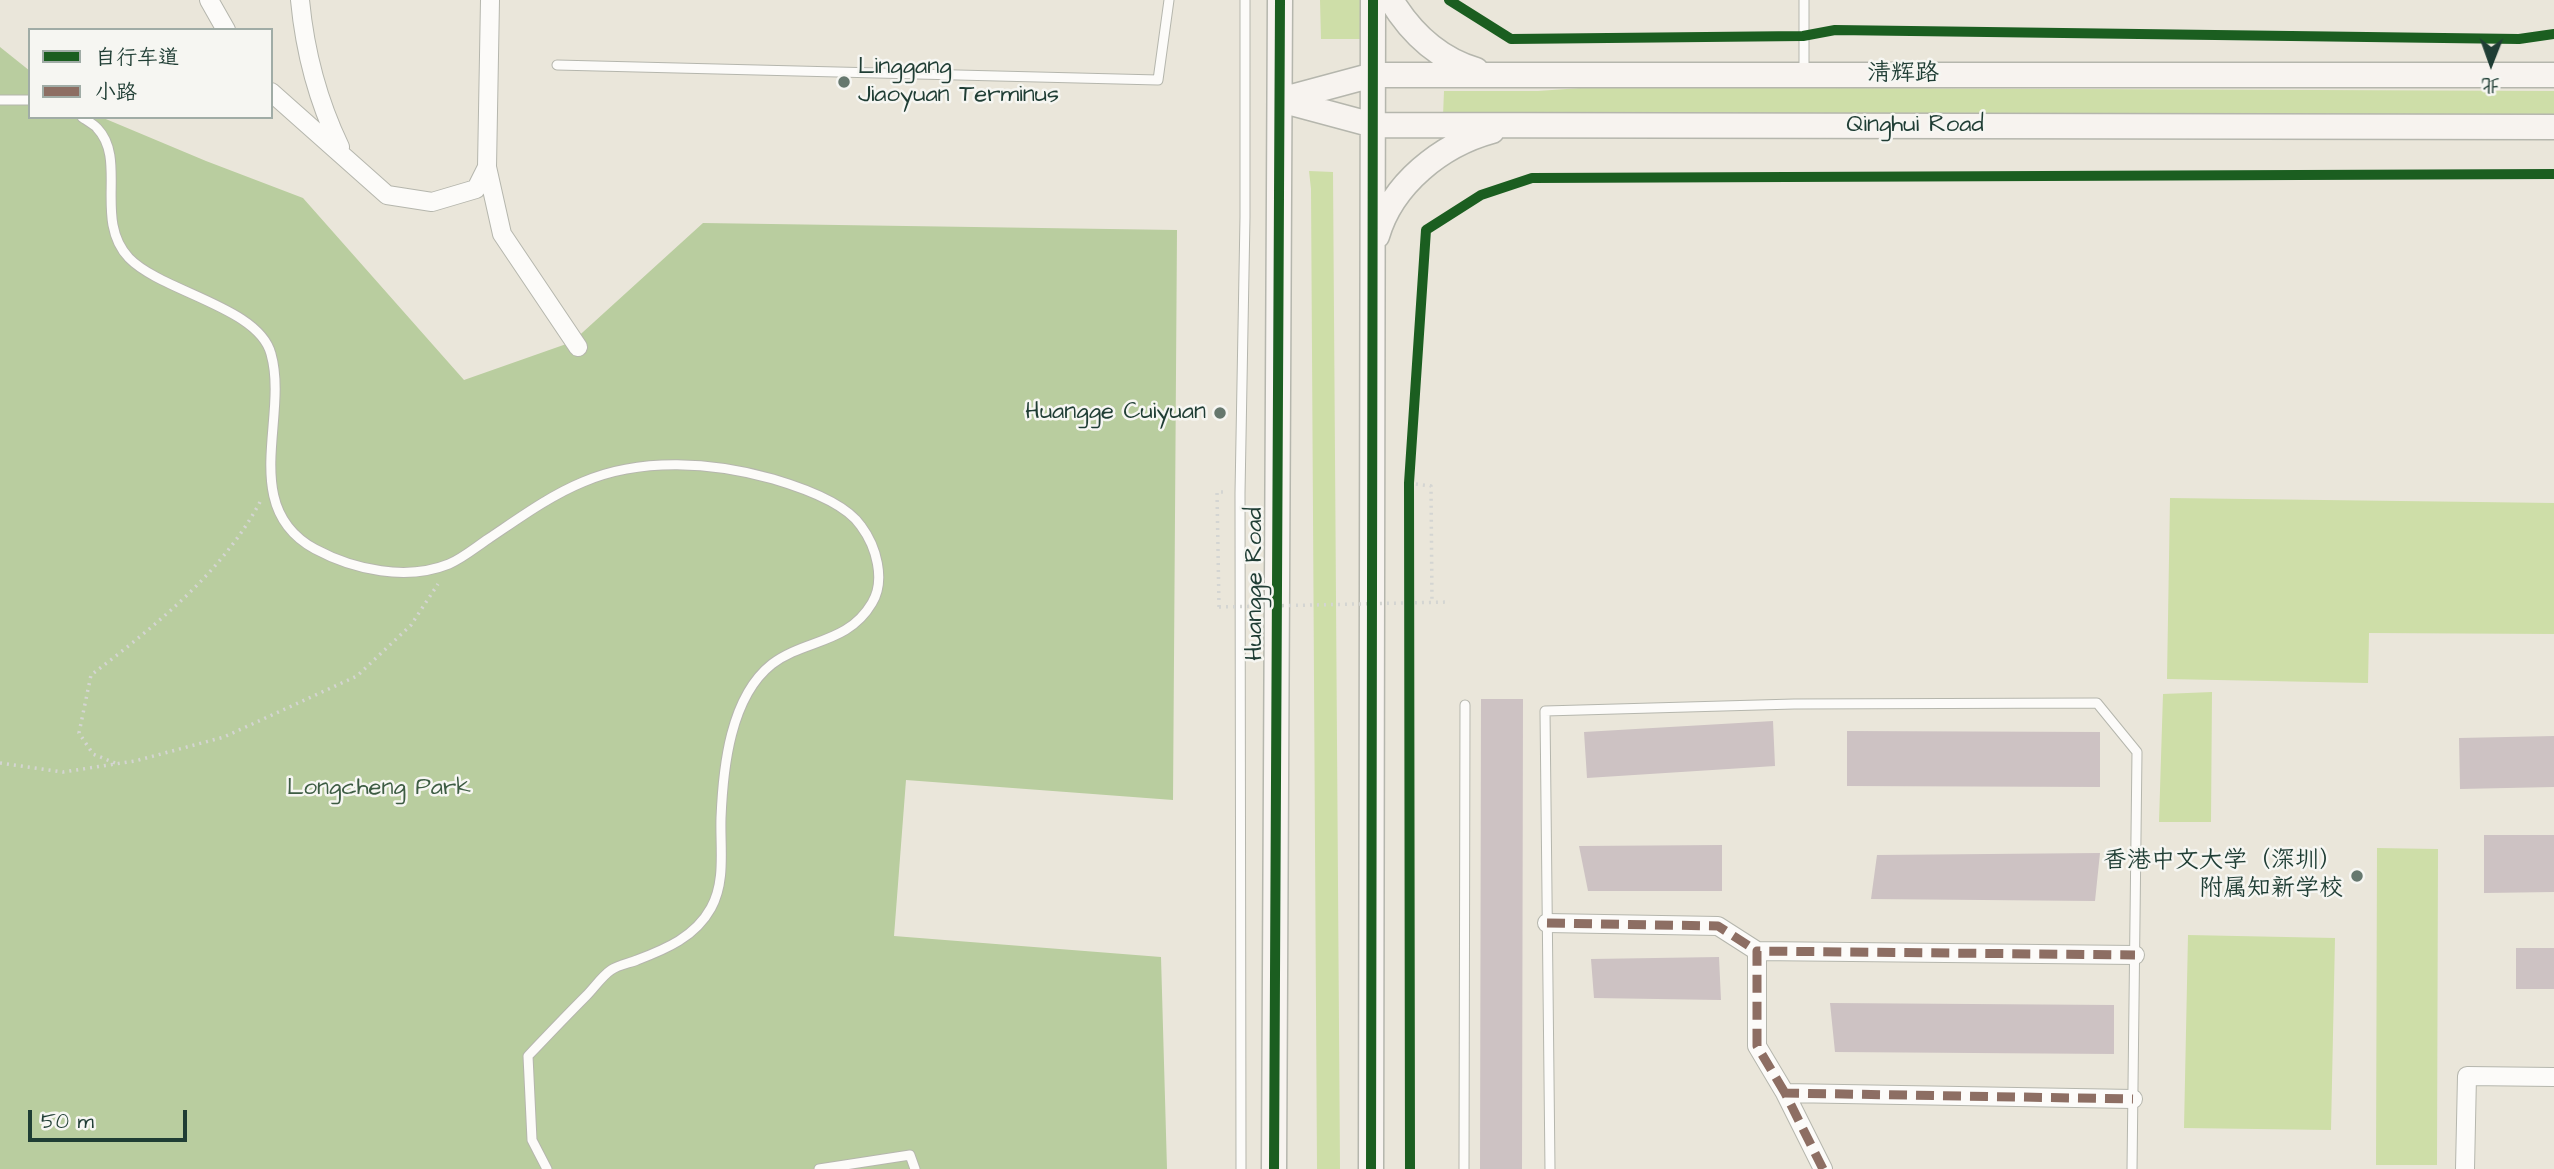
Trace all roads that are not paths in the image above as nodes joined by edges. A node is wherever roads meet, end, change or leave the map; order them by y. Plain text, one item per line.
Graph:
1 (209, 0) edge
2 (300, 0) edge
3 (490, 0) edge
4 (1169, 0) edge
5 (1245, 0) edge
6 (1280, 0) edge
7 (1373, 0) edge
8 (1391, 0) edge
9 (1804, 0) edge
10 (225, 28) edge
11 (557, 65) dead end
12 (2554, 66) edge
13 (1373, 75) junction
14 (1490, 75) junction
15 (1804, 75) junction
16 (2542, 75) edge
17 (273, 94) edge
18 (0, 100) edge
19 (28, 100) edge
20 (1280, 100) junction
21 (85, 119) edge
22 (1373, 125) junction
23 (1513, 126) junction
24 (2554, 127) edge
25 (344, 156) junction
26 (487, 167) junction
27 (1373, 250) junction
28 (578, 347) dead end
29 (1465, 705) dead end
30 (1547, 923) junction
31 (1757, 951) junction
32 (2134, 955) junction
33 (2554, 1077) edge
34 (1785, 1093) junction
35 (2133, 1099) junction
36 (547, 1169) edge
37 (819, 1169) edge
38 (915, 1169) edge
39 (1241, 1169) edge
40 (1274, 1169) edge
41 (1371, 1169) edge
42 (1464, 1169) edge
43 (1550, 1169) edge
44 (1823, 1169) edge
45 (2132, 1169) edge
46 (2465, 1169) edge

1 - 10 street
2 - 25 street
3 - 26 street
4 - 11 lane
5 - 39 lane
6 - 20 main road, Huangge Road
7 - 13 main road
8 - 14 main road
9 - 15 lane
12 - 16 main road
13 - 14 main road, 清辉路
13 - 20 main road, 清辉路
13 - 22 main road
14 - 15 main road, 清辉路
15 - 16 main road, 清辉路
17 - 25 street
18 - 19 lane
20 - 22 main road, Qinghui Road
20 - 40 main road, Huangge Road
21 - 36 lane
22 - 23 main road, Qinghui Road
22 - 27 main road
23 - 24 main road, Qinghui Road
23 - 27 main road
25 - 26 street
26 - 28 street
27 - 41 main road
29 - 42 lane
30 - 31 street
30 - 32 lane
30 - 43 lane
31 - 32 street
31 - 34 street
32 - 35 lane
33 - 46 street
34 - 35 street
34 - 44 street
35 - 45 lane
37 - 38 lane

